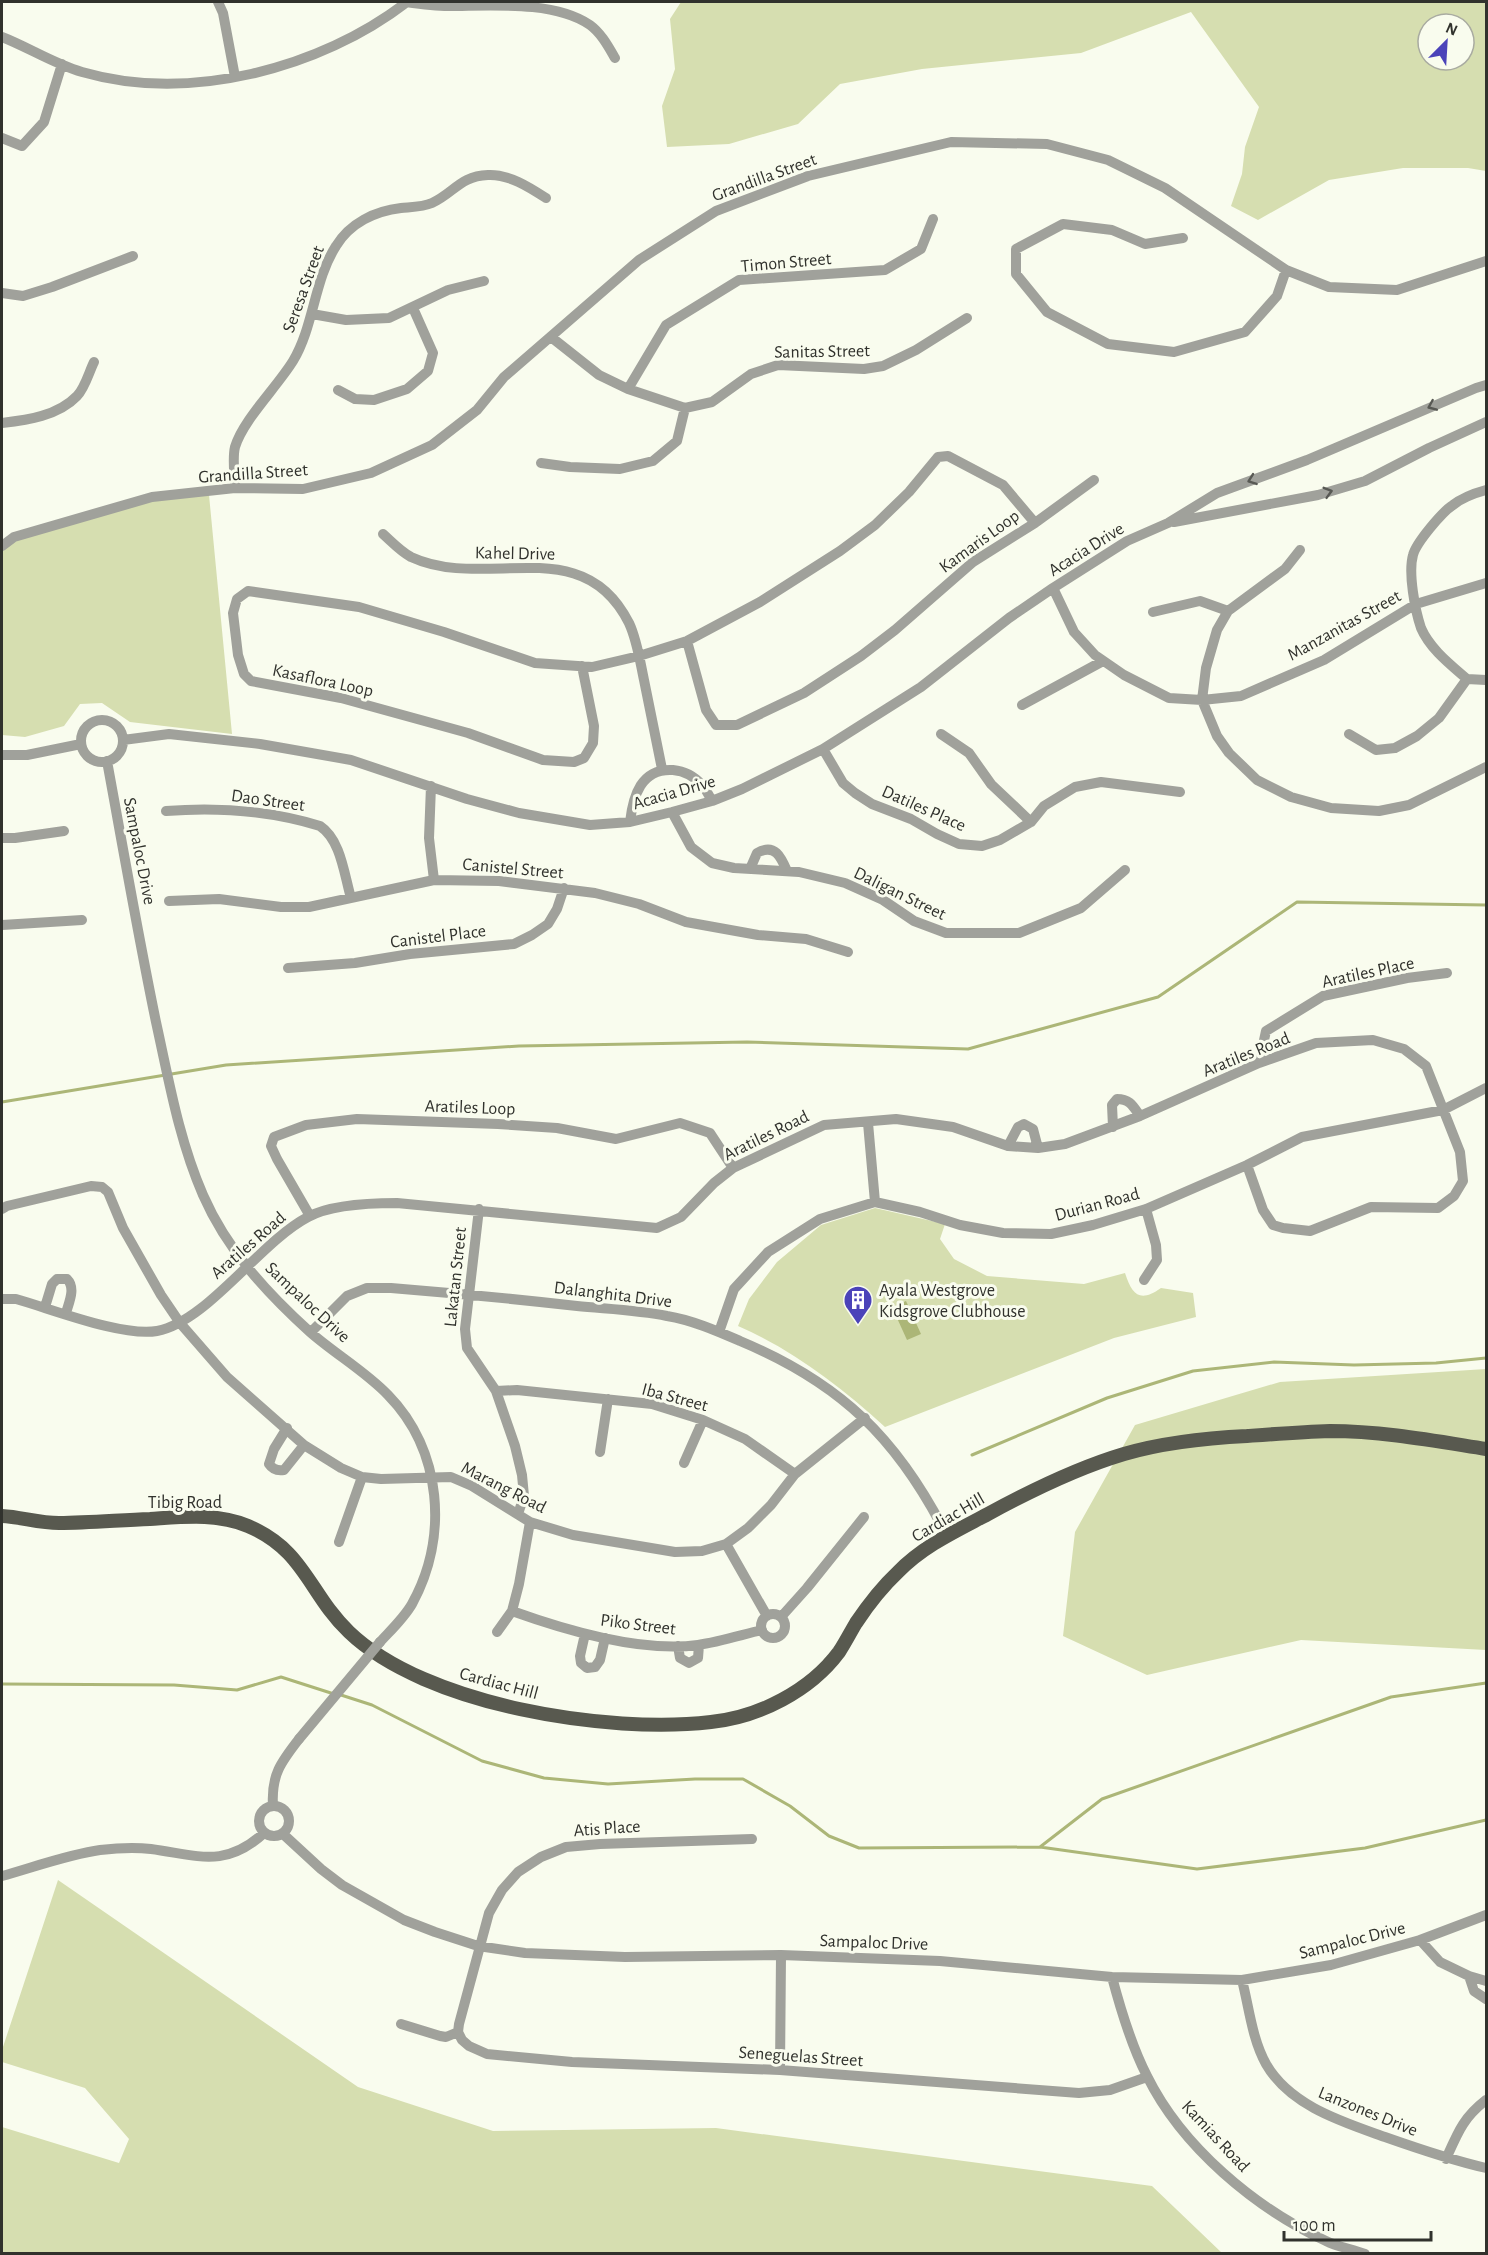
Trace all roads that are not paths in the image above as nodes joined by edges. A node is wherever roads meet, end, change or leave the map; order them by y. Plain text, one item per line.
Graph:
1 (218, 2) edge
2 (406, 2) edge
3 (2, 37) edge
4 (615, 58) dead end
5 (62, 64) junction
6 (236, 77) junction
7 (2, 138) edge
8 (546, 198) dead end
9 (933, 219) dead end
10 (1183, 238) dead end
11 (133, 256) dead end
12 (1486, 261) edge
13 (1286, 270) junction
14 (484, 281) dead end
15 (2, 292) edge
16 (413, 308) junction
17 (312, 314) junction
18 (966, 318) dead end
19 (551, 337) junction
20 (94, 362) dead end
21 (1486, 385) edge
22 (628, 389) junction
23 (338, 390) dead end
24 (685, 408) junction
25 (1486, 422) edge
26 (2, 423) edge
27 (541, 463) dead end
28 (1094, 480) dead end
29 (235, 488) junction
30 (1486, 490) edge
31 (1035, 523) junction
32 (1168, 523) junction
33 (383, 534) dead end
34 (2, 546) edge
35 (1300, 550) dead end
36 (1486, 583) edge
37 (1053, 588) junction
38 (1416, 604) junction
39 (1227, 611) junction
40 (1153, 612) dead end
41 (687, 641) junction
42 (639, 656) junction
43 (1103, 661) junction
44 (582, 666) junction
45 (1467, 679) junction
46 (1486, 680) edge
47 (1202, 700) junction
48 (1022, 705) dead end
49 (941, 734) dead end
50 (1349, 734) dead end
51 (123, 740) junction
52 (81, 744) junction
53 (822, 749) junction
54 (2, 755) edge
55 (107, 761) junction
56 (1486, 768) edge
57 (662, 769) junction
58 (431, 786) junction
59 (1180, 792) dead end
60 (712, 801) junction
61 (166, 811) dead end
62 (672, 812) junction
63 (630, 822) junction
64 (1031, 822) junction
65 (64, 831) dead end
66 (2, 838) edge
67 (750, 869) junction
68 (1125, 870) dead end
69 (787, 871) junction
70 (434, 880) junction
71 (564, 888) junction
72 (351, 898) junction
73 (169, 901) dead end
74 (82, 920) dead end
75 (2, 925) edge
76 (848, 952) dead end
77 (288, 968) dead end
78 (1447, 973) dead end
79 (1259, 1064) junction
80 (1486, 1088) edge
81 (1443, 1110) junction
82 (1140, 1116) junction
83 (868, 1123) junction
84 (1113, 1127) junction
85 (1008, 1146) junction
86 (1038, 1148) junction
87 (1247, 1165) junction
88 (733, 1168) junction
89 (875, 1202) junction
90 (2, 1209) edge
91 (479, 1209) junction
92 (1146, 1209) junction
93 (310, 1216) junction
94 (246, 1267) junction
95 (1144, 1280) dead end
96 (468, 1294) junction
97 (2, 1299) edge
98 (45, 1307) junction
99 (66, 1313) junction
100 (180, 1323) junction
101 (311, 1332) junction
102 (719, 1332) junction
103 (496, 1392) junction
104 (608, 1399) junction
105 (865, 1418) junction
106 (703, 1420) junction
107 (287, 1428) junction
108 (304, 1445) junction
109 (1486, 1449) edge
110 (600, 1452) dead end
111 (684, 1463) dead end
112 (795, 1474) junction
113 (362, 1477) junction
114 (433, 1477) junction
115 (518, 1514) junction
116 (2, 1516) edge
117 (864, 1517) dead end
118 (530, 1522) junction
119 (947, 1536) junction
120 (339, 1542) dead end
121 (726, 1544) junction
122 (512, 1611) junction
123 (767, 1616) junction
124 (781, 1617) junction
125 (762, 1630) junction
126 (497, 1632) dead end
127 (585, 1634) junction
128 (605, 1638) junction
129 (699, 1645) junction
130 (678, 1646) junction
131 (416, 1675) joint
132 (273, 1806) junction
133 (264, 1833) junction
134 (283, 1834) junction
135 (752, 1839) dead end
136 (2, 1876) edge
137 (1486, 1915) edge
138 (1420, 1940) junction
139 (478, 1946) junction
140 (781, 1955) junction
141 (1469, 1976) junction
142 (1112, 1977) junction
143 (1242, 1980) junction
144 (1486, 1981) edge
145 (1486, 1999) edge
146 (400, 2024) dead end
147 (458, 2032) junction
148 (780, 2070) junction
149 (1147, 2077) junction
150 (1486, 2100) edge
151 (1446, 2159) junction
152 (1486, 2168) edge
153 (1365, 2253) edge

1 - 6 street
2 - 4 street
2 - 6 street
3 - 5 street
5 - 6 street
5 - 7 street
8 - 17 street, Seresa Street
9 - 22 street, Timon Street
10 - 13 street
11 - 15 street
12 - 13 street, Grandilla Street
13 - 19 street, Grandilla Street
14 - 16 street
16 - 17 street
16 - 23 street
17 - 29 street, Seresa Street
18 - 24 street, Sanitas Street
19 - 22 street
19 - 29 street, Grandilla Street
20 - 26 street
21 -> 32 street, Acacia Drive
22 - 24 street
24 - 27 street
32 -> 25 street, Acacia Drive
28 - 31 street
29 - 34 street, Grandilla Street
30 - 38 street
31 - 41 street, Kamaris Loop
31 - 41 street, Kamaris Loop
32 - 37 street, Acacia Drive
33 - 42 street, Kahel Drive
35 - 39 street
36 - 38 street, Manzanitas Street
37 - 43 street, Manzanitas Street
37 - 53 street, Acacia Drive
38 - 45 street
38 - 47 street, Manzanitas Street
39 - 40 street
39 - 47 street
41 - 42 street, Kamaris Loop
42 - 44 street, Kasaflora Loop
42 - 57 street, Kahel Drive
43 - 47 street, Manzanitas Street
43 - 48 street
44 - 44 street, Kasaflora Loop
45 - 46 street
45 - 50 street
47 - 56 street
49 - 64 street
51 - 52 street
51 - 55 street
51 - 58 street, Acacia Drive
52 - 54 street
52 - 55 street
53 - 60 street, Acacia Drive
53 - 64 street, Datiles Place
55 - 94 street, Sampaloc Drive
57 - 60 street
57 - 63 street
58 - 63 street, Acacia Drive
58 - 70 street
59 - 64 street, Datiles Place
60 - 62 street, Acacia Drive
61 - 72 street, Dao Street
62 - 63 street, Acacia Drive
62 - 67 street, Daligan Street
65 - 66 street
67 - 69 street, Daligan Street
67 - 69 street
68 - 69 street, Daligan Street
70 - 71 street, Canistel Street
70 - 72 street, Canistel Street
71 - 76 street, Canistel Street
71 - 77 street, Canistel Place
72 - 73 street, Canistel Street
74 - 75 street
78 - 79 street, Aratiles Place
79 - 81 street, Aratiles Road
79 - 82 street, Aratiles Road
80 - 81 street, Durian Road
81 - 87 street, Durian Road
81 - 87 street, Aratiles Road
82 - 84 street, Aratiles Road
82 - 84 street
83 - 85 street, Aratiles Road
83 - 88 street, Aratiles Road
83 - 89 street
84 - 86 street, Aratiles Road
85 - 86 street, Aratiles Road
85 - 86 street
87 - 92 street, Durian Road
88 - 91 street, Aratiles Road
88 - 93 street, Aratiles Loop
89 - 92 street, Durian Road
89 - 102 street, Durian Road
90 - 100 street, Marang Road
91 - 93 street, Aratiles Road
91 - 96 street, Lakatan Street
92 - 95 street
93 - 94 street, Aratiles Road
94 - 100 street, Aratiles Road
94 - 101 street, Sampaloc Drive
96 - 101 street, Dalanghita Drive
96 - 102 street, Dalanghita Drive
96 - 103 street, Lakatan Street
97 - 98 street, Aratiles Road
98 - 99 street, Aratiles Road
98 - 99 street
99 - 100 street, Aratiles Road
100 - 107 street, Marang Road
101 - 114 street, Sampaloc Drive
102 - 105 street, Dalanghita Drive
103 - 104 street, Iba Street
103 - 115 street, Lakatan Street
104 - 106 street, Iba Street
104 - 110 street
105 - 112 street, Marang Road
105 - 119 street, Dalanghita Drive
106 - 111 street
106 - 112 street, Iba Street
107 - 108 street, Marang Road
107 - 108 street
108 - 113 street, Marang Road
109 - 119 main road, Cardiac Hill
112 - 121 street, Marang Road
113 - 114 street, Marang Road
113 - 120 street
114 - 115 street, Marang Road
114 - 132 street, Sampaloc Drive, bridge
115 - 118 street, Marang Road
116 - 131 main road, Tibig Road
117 - 124 street
118 - 121 street, Marang Road
118 - 122 street
119 - 131 main road, Cardiac Hill
121 - 123 street
122 - 126 street
122 - 127 street, Piko Street
123 - 124 street
123 - 125 street
124 - 125 street
125 - 129 street, Piko Street
127 - 128 street, Piko Street
127 - 128 street
128 - 130 street, Piko Street
129 - 130 street, Piko Street
129 - 130 street
132 - 133 street
132 - 134 street
133 - 134 street
133 - 136 street
134 - 139 street, Sampaloc Drive
135 - 139 street, Atis Place
137 - 138 street, Sampaloc Drive
138 - 141 street
138 - 143 street, Sampaloc Drive
139 - 140 street, Sampaloc Drive
139 - 147 street, Atis Place
140 - 142 street, Sampaloc Drive
140 - 148 street
141 - 144 street
141 - 145 street
142 - 143 street, Sampaloc Drive
142 - 149 street, Kamias Road
143 - 151 street, Lanzones Drive
146 - 147 street
147 - 148 street, Seneguelas Street
148 - 149 street, Seneguelas Street
149 - 153 street, Kamias Road
150 - 151 street
151 - 152 street, Lanzones Drive

